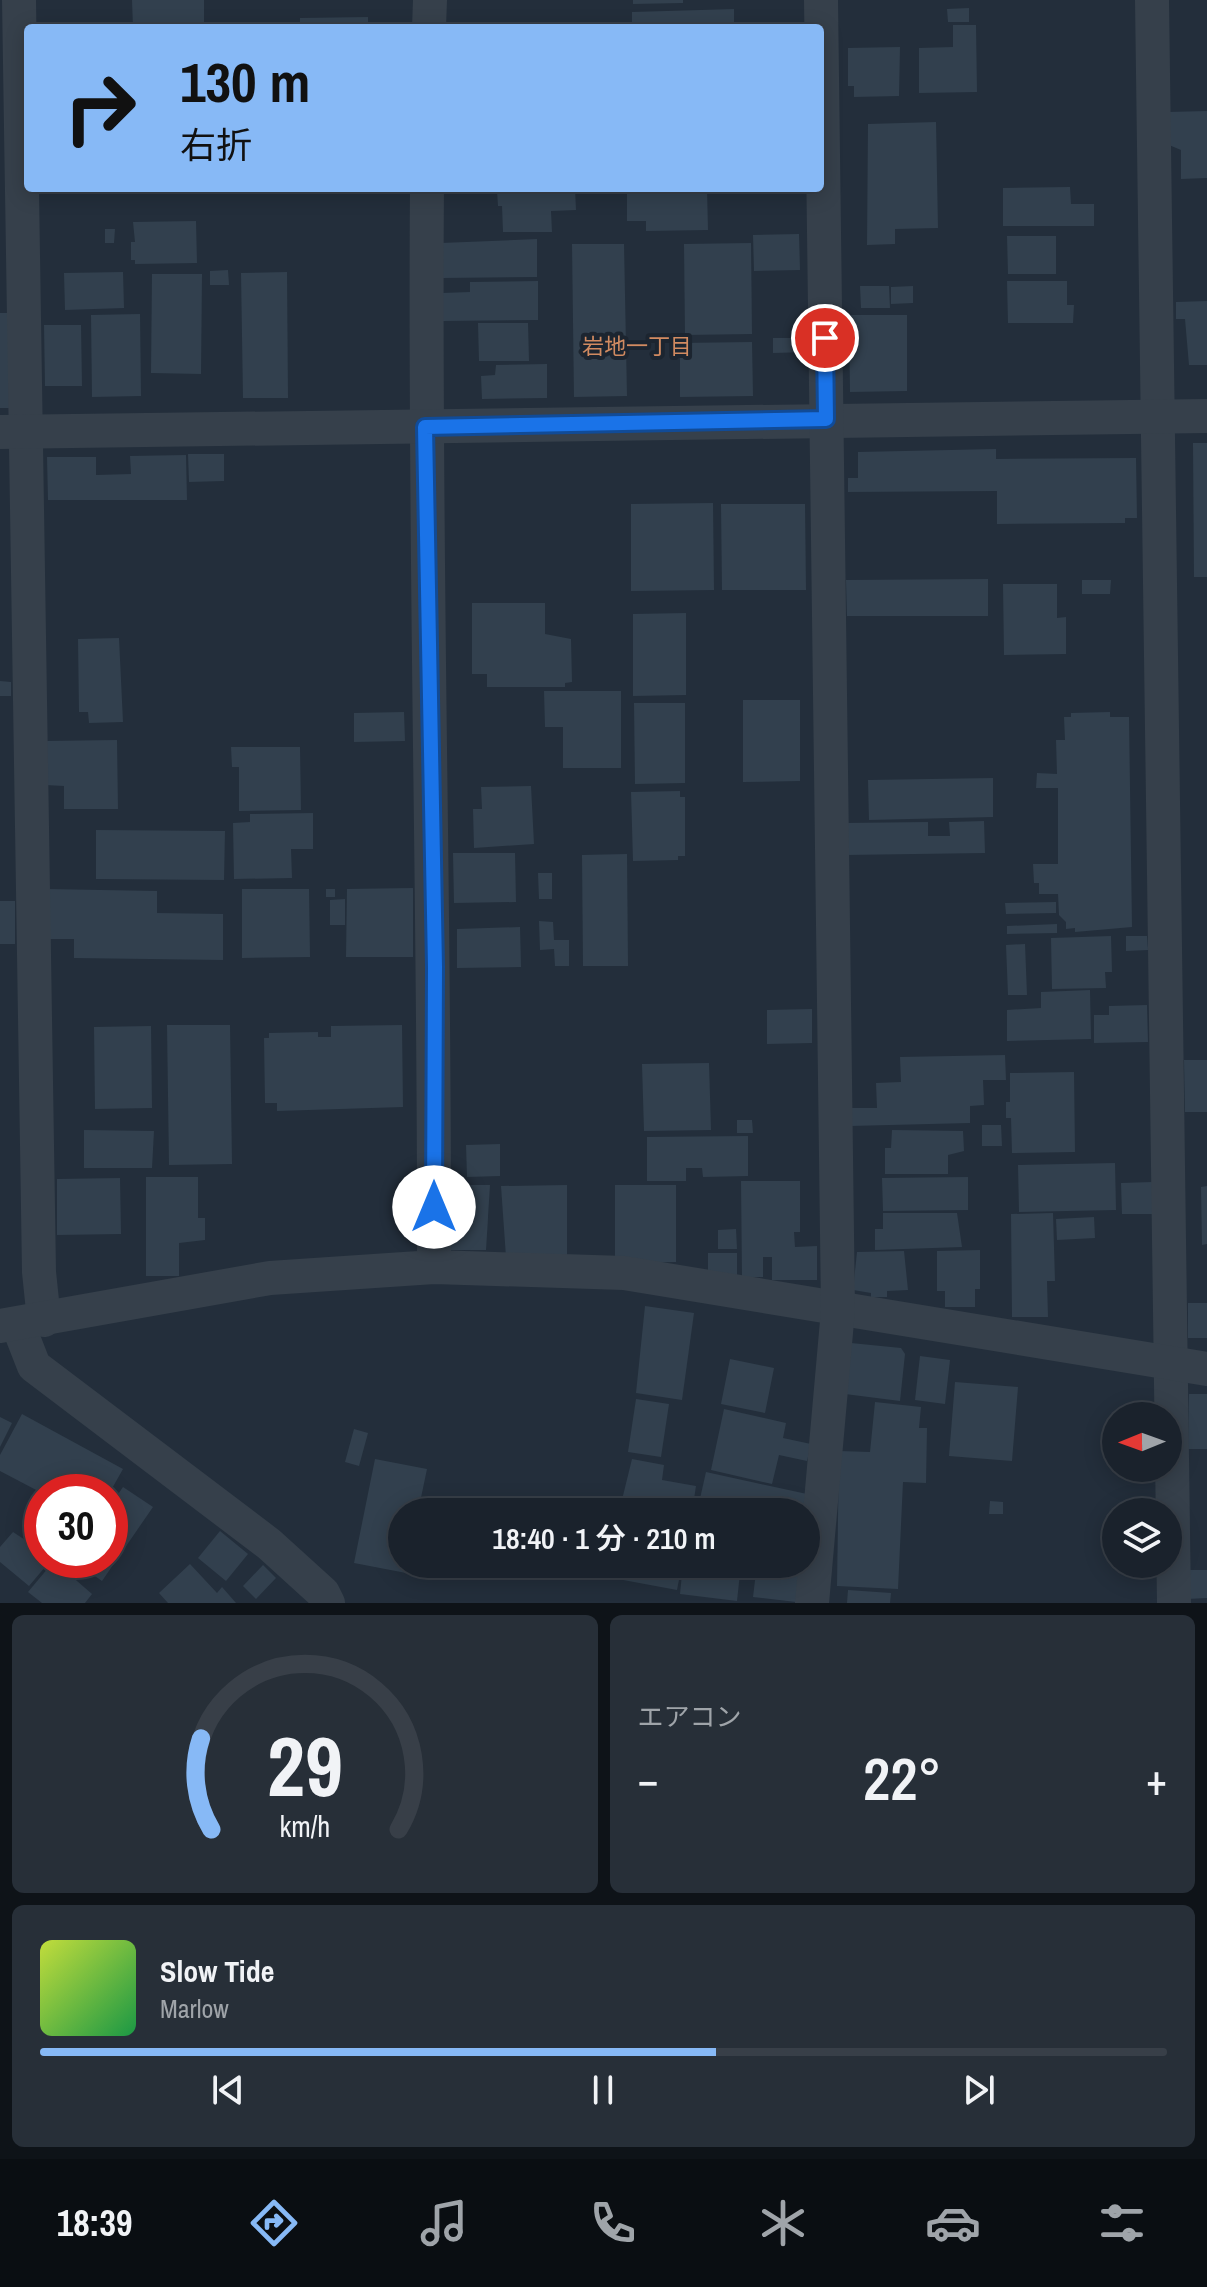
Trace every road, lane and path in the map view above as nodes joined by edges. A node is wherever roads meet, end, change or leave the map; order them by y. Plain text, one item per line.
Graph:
1 (19, 0) edge
2 (430, 0) edge
3 (821, 0) edge
4 (1152, 0) edge
5 (429, 24) edge
6 (821, 24) edge
7 (427, 192) edge
8 (823, 192) edge
9 (1158, 416) junction
10 (1207, 416) edge
11 (826, 419) junction
12 (425, 427) junction
13 (14, 432) edge
14 (434, 1267) junction
15 (838, 1310) junction
16 (21, 1324) edge
17 (1172, 1364) junction
18 (1207, 1369) edge
19 (328, 1603) edge
20 (812, 1603) edge
21 (1174, 1603) edge

1 - 13 street
2 - 5 street
3 - 6 street
4 - 9 street
7 - 12 street
8 - 11 street
9 - 10 street
9 - 11 street
9 - 17 street
11 - 12 street
11 - 15 street
12 - 13 street
12 - 14 street
13 - 16 street
14 - 15 street
14 - 16 street
15 - 17 street
15 - 20 street
16 - 19 street
17 - 18 street
17 - 21 street

